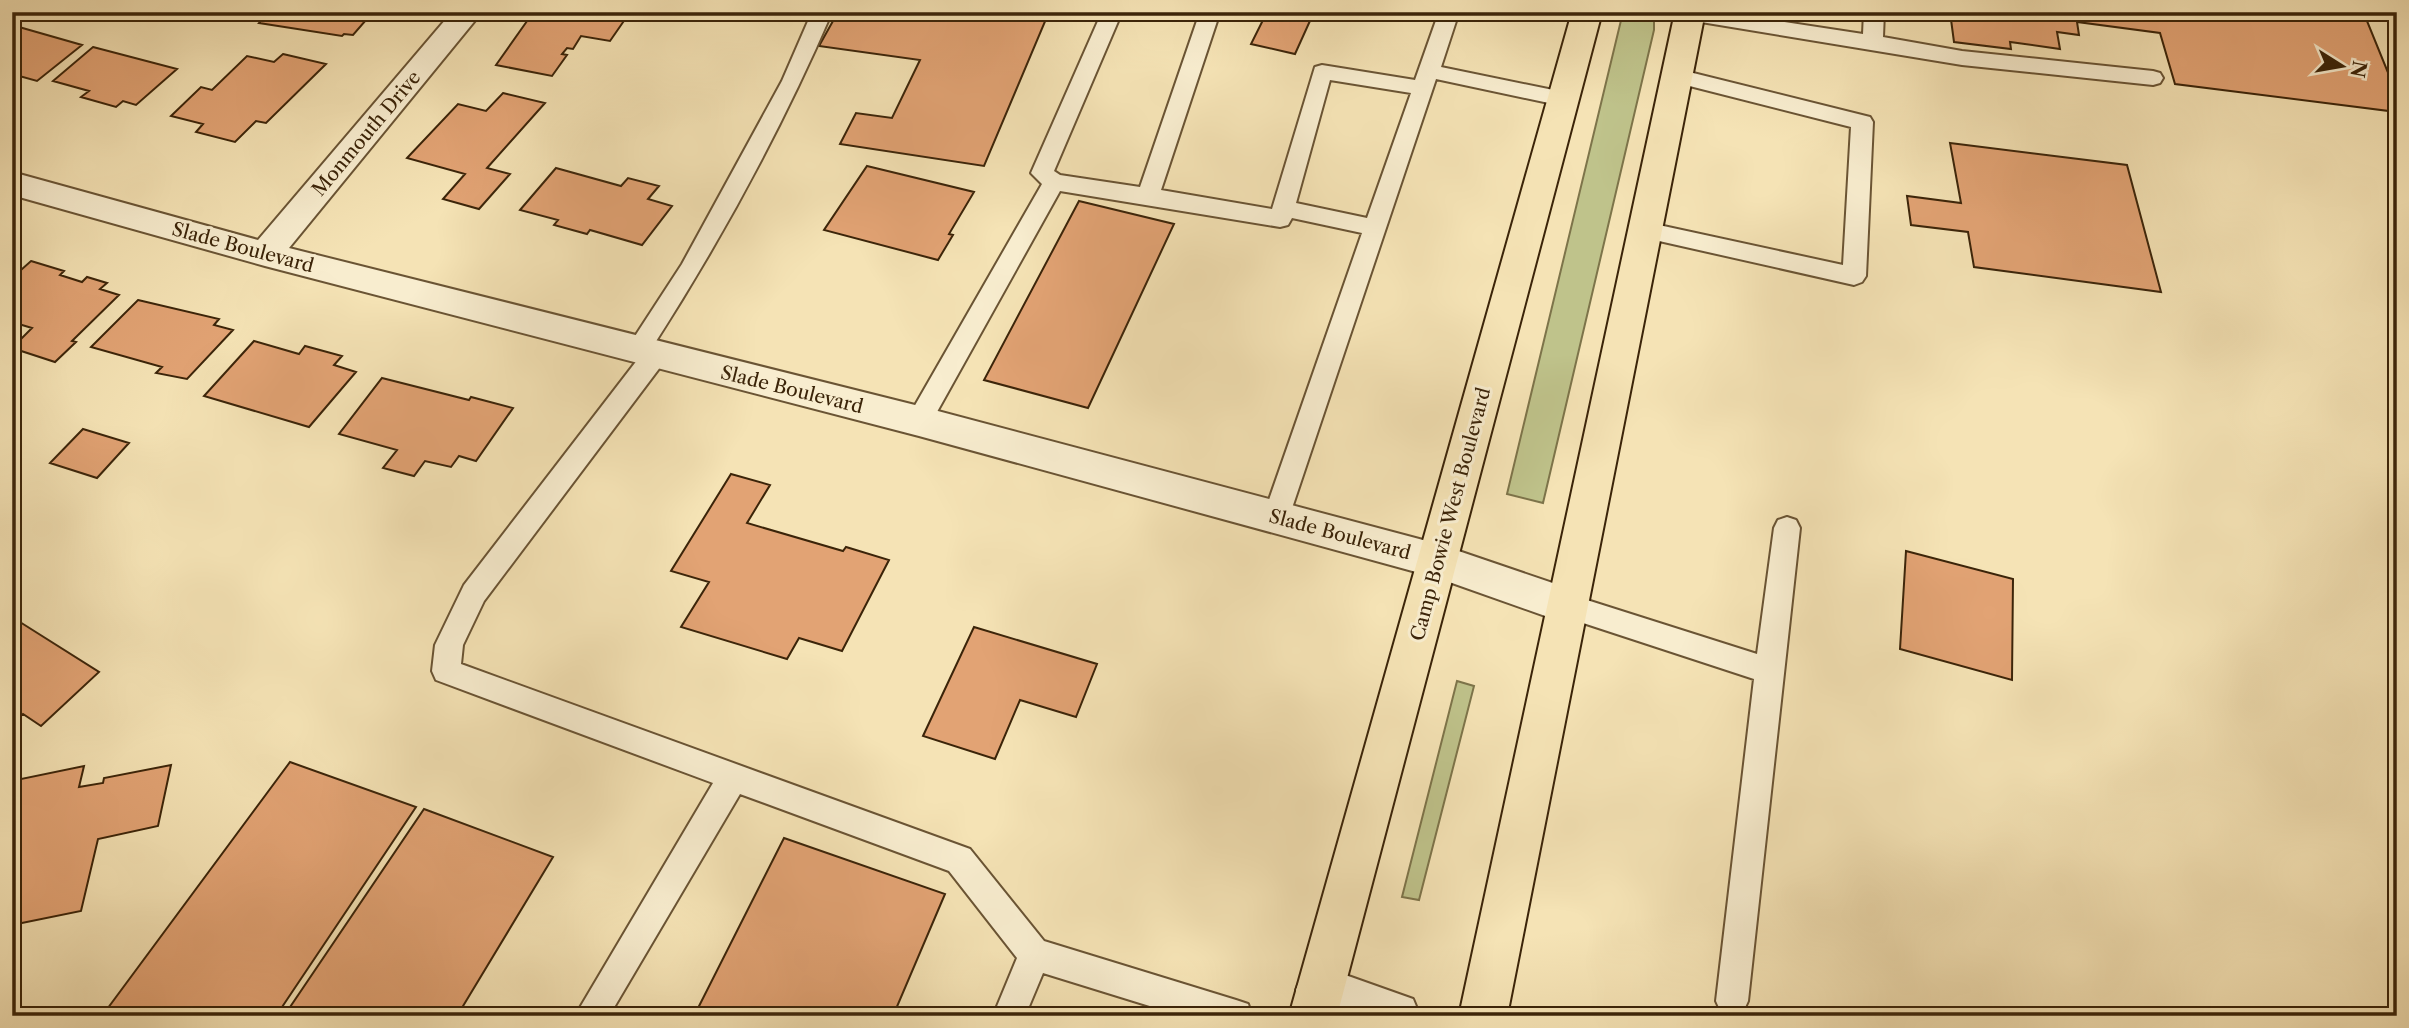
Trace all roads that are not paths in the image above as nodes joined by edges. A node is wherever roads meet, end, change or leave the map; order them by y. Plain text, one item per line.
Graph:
1 (468, 12) edge
2 (822, 12) edge
3 (1112, 12) edge
4 (1210, 12) edge
5 (1449, 12) edge
6 (1587, 12) edge
7 (1874, 12) edge
8 (1690, 13) edge
9 (1873, 42) junction
10 (1676, 76) junction
11 (2153, 78) dead end
12 (1427, 79) junction
13 (1563, 100) junction
14 (1054, 182) junction
15 (12, 183) edge
16 (1148, 196) junction
17 (1283, 208) junction
18 (1376, 228) junction
19 (1645, 230) junction
20 (265, 254) junction
21 (647, 352) junction
22 (919, 421) junction
23 (1276, 517) junction
24 (1787, 528) dead end
25 (1438, 561) junction
26 (1569, 606) junction
27 (1769, 671) junction
28 (733, 778) junction
29 (1034, 954) junction
30 (1732, 1001) dead end
31 (1317, 1003) edge
32 (591, 1016) edge
33 (1009, 1016) edge
34 (1236, 1016) edge
35 (1396, 1016) edge
36 (1483, 1016) edge

1 - 20 street, Monmouth Drive
2 - 21 lane
3 - 14 lane
4 - 16 lane
5 - 12 lane
6 - 13 main road, Camp Bowie West Boulevard
7 - 9 lane
8 - 9 lane
8 - 10 main road
9 - 11 lane
10 - 19 main road
10 - 19 lane
12 - 13 lane
12 - 17 lane
12 - 18 lane
13 - 25 main road, Camp Bowie West Boulevard
14 - 16 lane
14 - 22 lane
15 - 20 street, Slade Boulevard
16 - 17 lane
17 - 18 lane
18 - 23 lane
19 - 26 main road
20 - 21 street, Slade Boulevard
21 - 22 street, Slade Boulevard
21 - 28 lane
22 - 23 street, Slade Boulevard
23 - 25 street, Slade Boulevard
24 - 27 lane
25 - 26 street, Slade Boulevard
25 - 31 main road, Camp Bowie West Boulevard
26 - 27 lane
26 - 36 main road
27 - 30 lane
28 - 29 lane
28 - 32 lane
29 - 33 lane
29 - 34 lane
31 - 35 street

